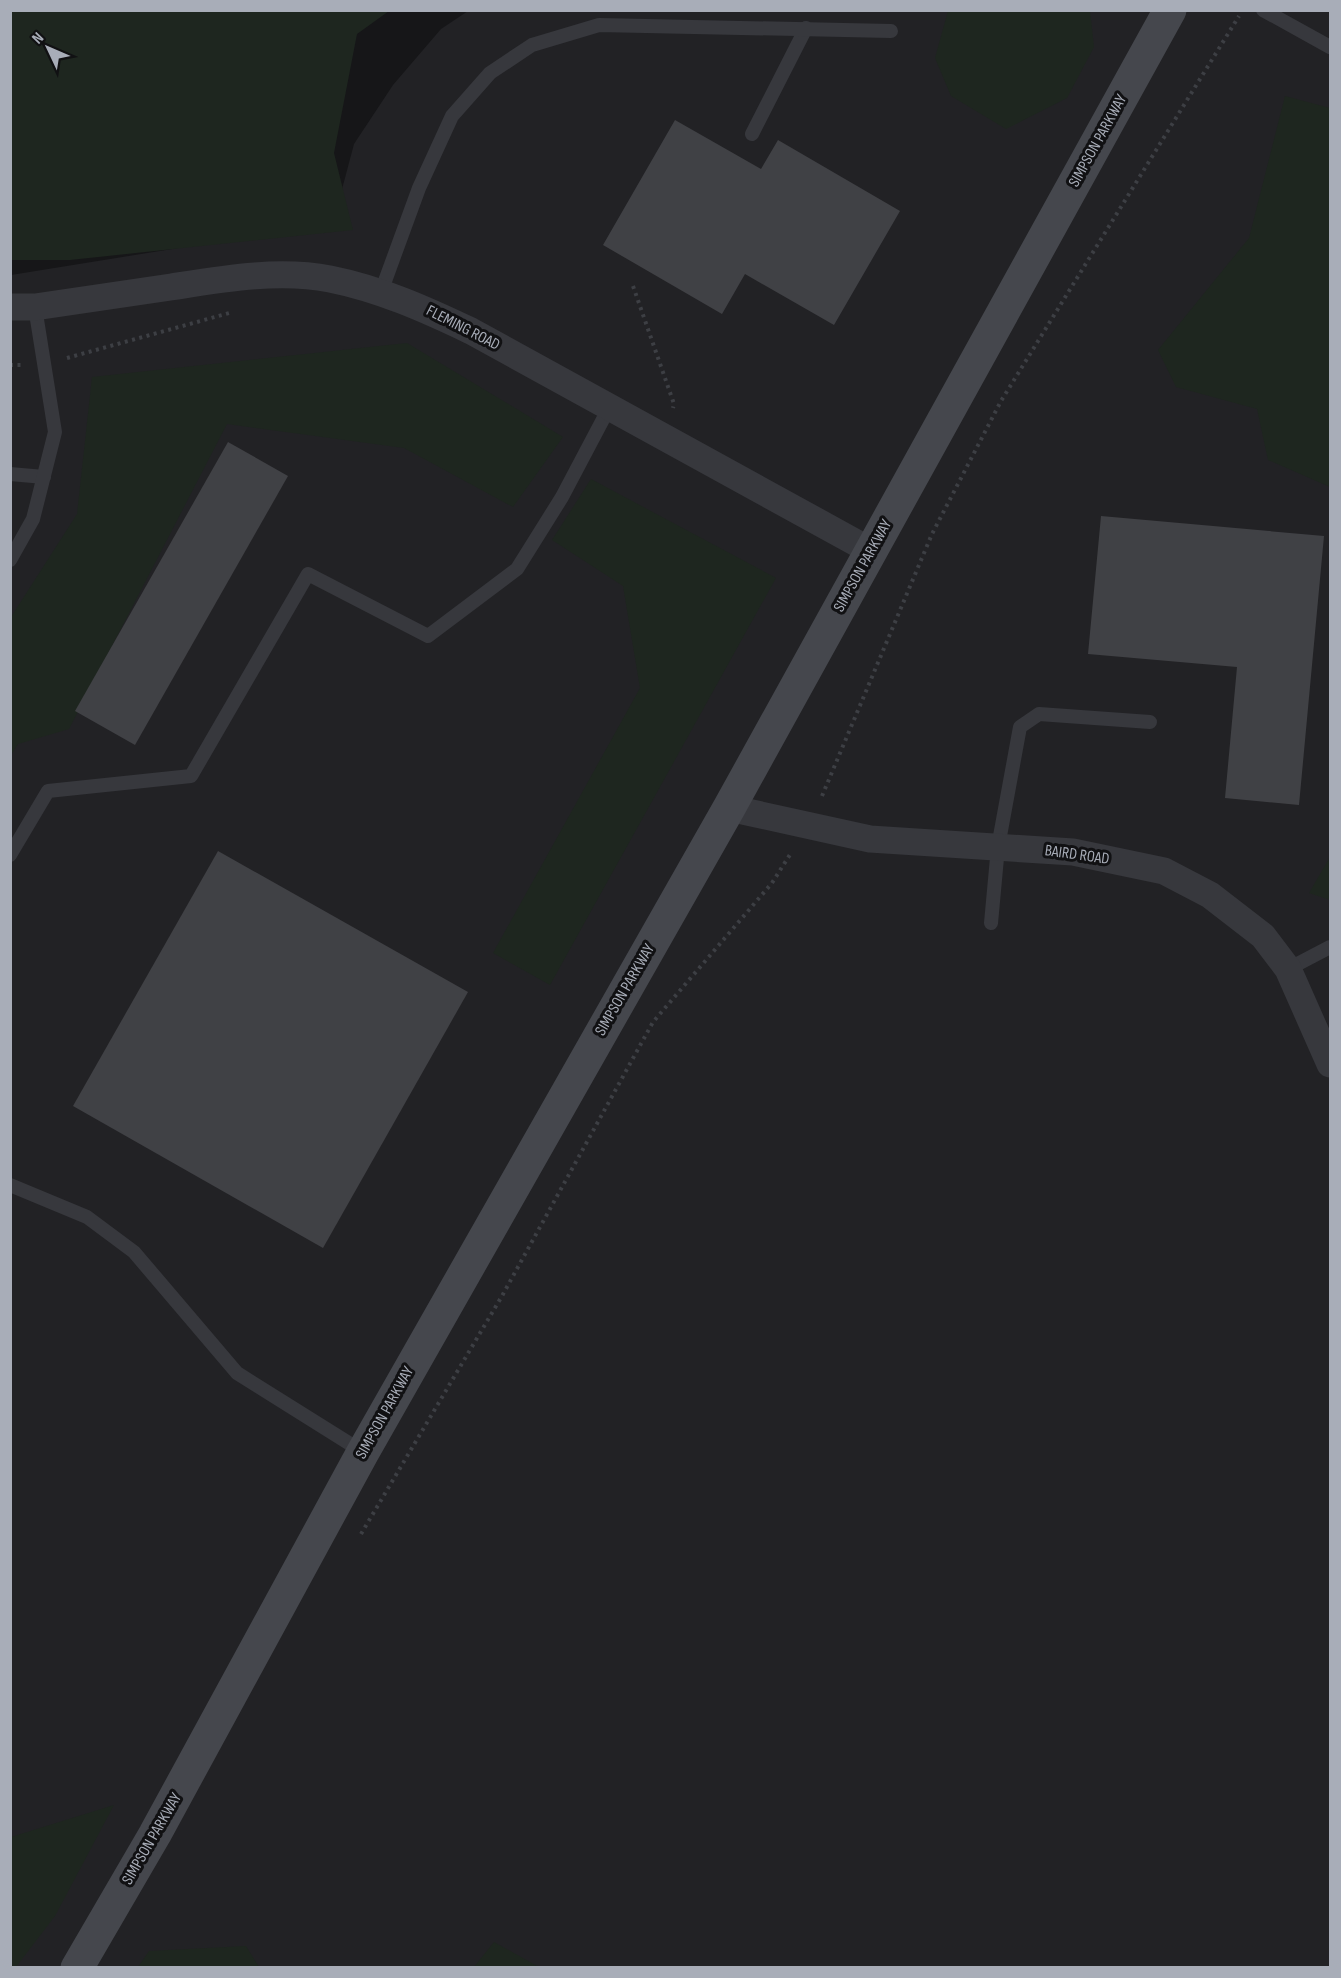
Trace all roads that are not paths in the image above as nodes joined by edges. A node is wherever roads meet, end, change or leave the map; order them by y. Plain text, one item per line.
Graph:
1 (1170, 10) edge
2 (1263, 10) edge
3 (806, 28) junction
4 (891, 31) dead end
5 (1330, 47) edge
6 (752, 134) dead end
7 (381, 292) junction
8 (23, 307) edge
9 (609, 408) junction
10 (10, 474) edge
11 (44, 477) junction
12 (871, 551) junction
13 (10, 560) edge
14 (1150, 722) dead end
15 (729, 808) junction
16 (998, 847) junction
17 (10, 855) edge
18 (991, 923) dead end
19 (1330, 947) edge
20 (1288, 969) junction
21 (1330, 1064) edge
22 (10, 1185) edge
23 (363, 1452) junction
24 (77, 1968) edge

1 - 12 main road, SIMPSON PARKWAY
2 - 5 lane
3 - 4 lane
3 - 6 lane
3 - 7 lane
7 - 8 street, FLEMING ROAD
7 - 9 street, FLEMING ROAD
8 - 11 lane
9 - 12 street, FLEMING ROAD
9 - 17 lane
10 - 11 lane
11 - 13 lane
12 - 15 main road, SIMPSON PARKWAY
14 - 16 lane
15 - 16 street, BAIRD ROAD
15 - 23 main road, SIMPSON PARKWAY
16 - 18 lane
16 - 20 street, BAIRD ROAD
19 - 20 lane
20 - 21 street, BAIRD ROAD
22 - 23 lane
23 - 24 main road, SIMPSON PARKWAY

